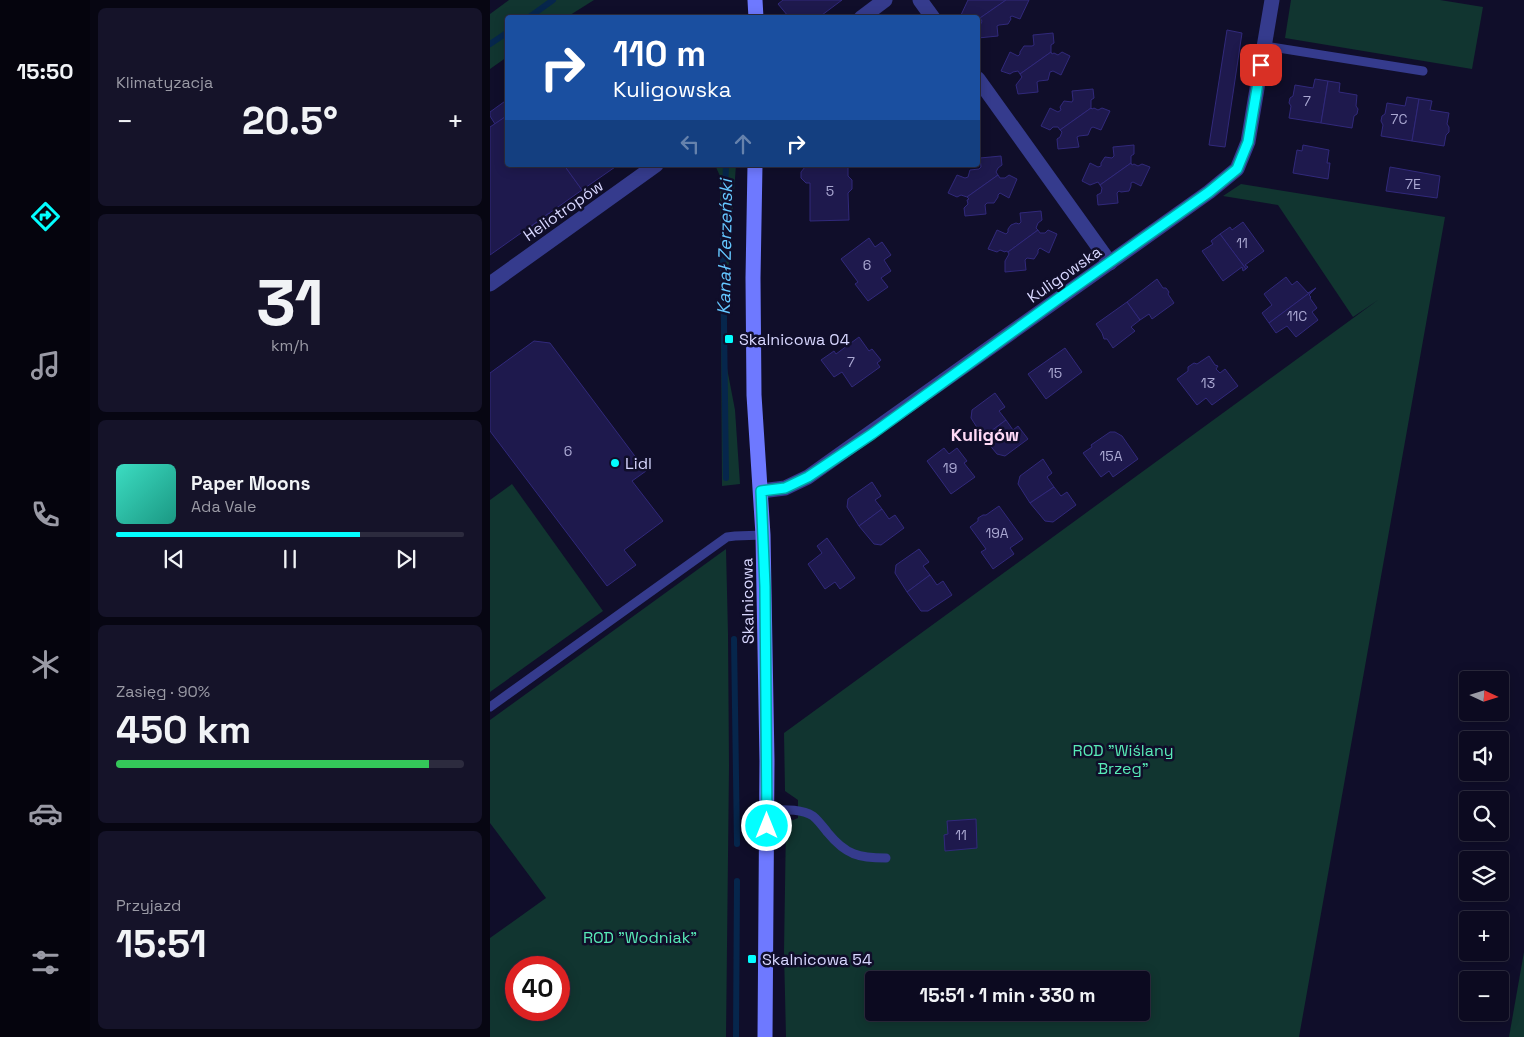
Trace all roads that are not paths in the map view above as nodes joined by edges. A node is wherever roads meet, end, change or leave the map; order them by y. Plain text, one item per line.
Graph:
1 (755, 0) edge
2 (885, 0) edge
3 (920, 0) edge
4 (1272, 0) edge
5 (756, 15) edge
6 (865, 15) edge
7 (931, 15) edge
8 (1265, 46) junction
9 (1424, 71) dead end
10 (980, 82) edge
11 (653, 167) edge
12 (755, 167) edge
13 (1110, 263) junction
14 (490, 284) edge
15 (761, 491) junction
16 (763, 535) junction
17 (490, 707) edge
18 (767, 810) junction
19 (886, 858) dead end
20 (766, 1037) edge

1 - 5 street
2 - 6 street
3 - 7 street
4 - 8 street, Kuligowska
8 - 9 lane
8 - 13 street, Kuligowska
10 - 13 street
11 - 14 street, Heliotropów
12 - 15 street, Skalnicowa
13 - 15 street, Kuligowska
15 - 16 street, Skalnicowa
16 - 17 lane
16 - 18 street, Skalnicowa
18 - 19 lane
18 - 20 street, Skalnicowa

